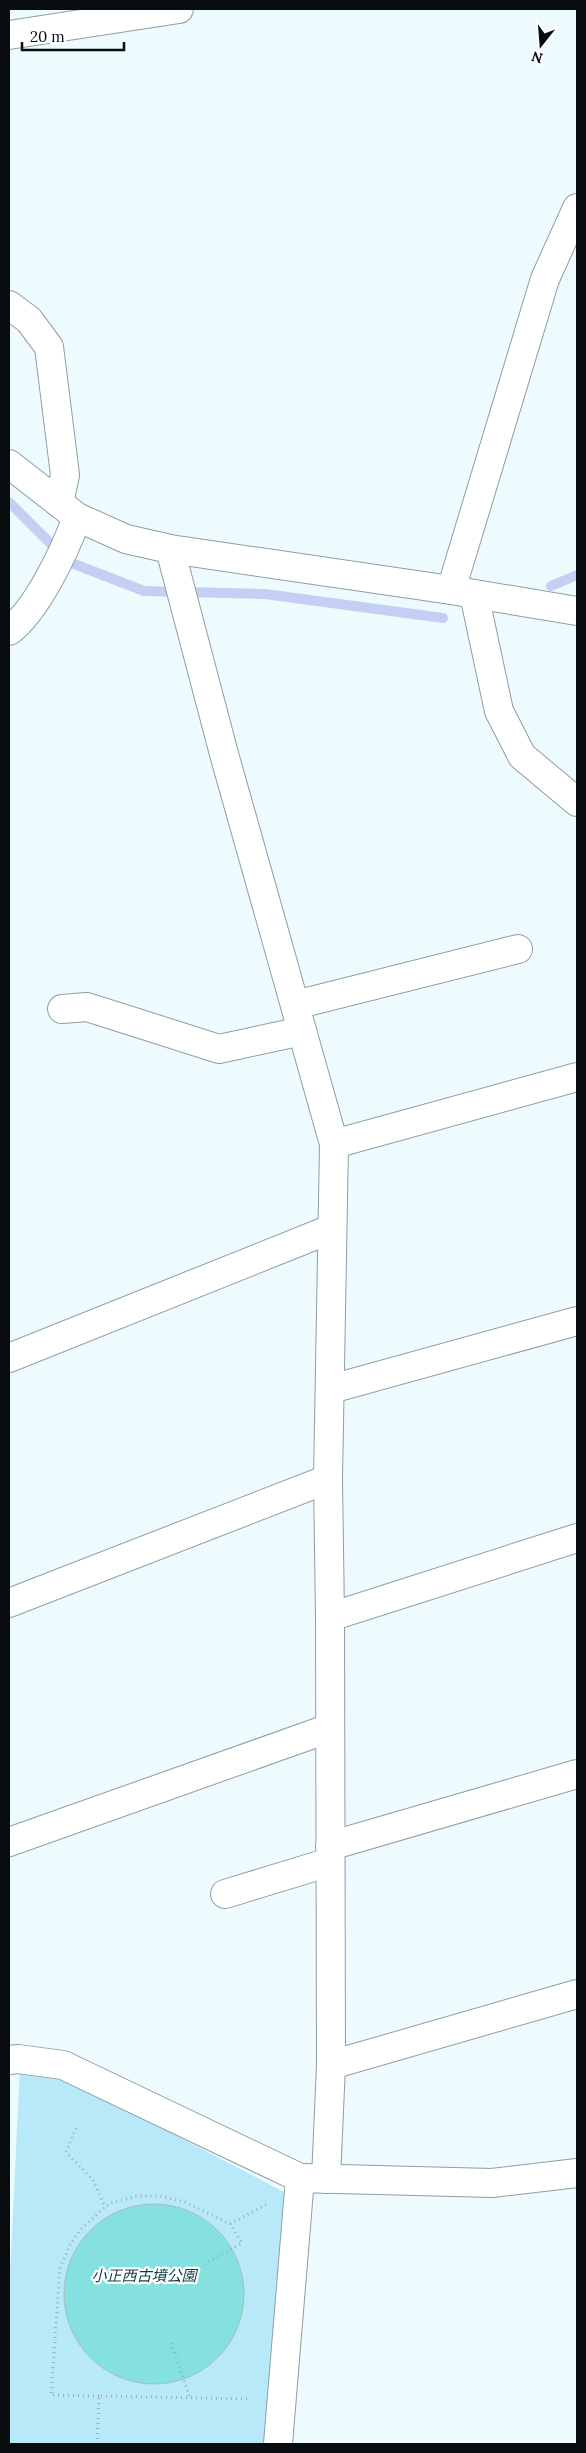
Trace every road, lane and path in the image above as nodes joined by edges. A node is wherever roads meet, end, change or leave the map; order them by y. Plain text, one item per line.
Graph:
1 (178, 9) edge
2 (9, 34) edge
3 (577, 208) edge
4 (9, 306) edge
5 (9, 464) edge
6 (68, 510) junction
7 (170, 549) junction
8 (463, 592) junction
9 (577, 612) edge
10 (9, 631) edge
11 (577, 802) edge
12 (518, 950) dead end
13 (294, 1005) junction
14 (62, 1009) dead end
15 (302, 1031) junction
16 (577, 1077) edge
17 (334, 1144) junction
18 (332, 1229) junction
19 (577, 1321) edge
20 (9, 1358) edge
21 (331, 1389) junction
22 (328, 1479) junction
23 (577, 1538) edge
24 (9, 1603) edge
25 (330, 1617) junction
26 (330, 1728) junction
27 (577, 1774) edge
28 (9, 1842) edge
29 (330, 1854) junction
30 (225, 1894) dead end
31 (577, 1994) edge
32 (9, 2060) edge
33 (331, 2065) junction
34 (76, 2128) dead end
35 (577, 2173) edge
36 (300, 2178) junction
37 (326, 2179) junction
38 (105, 2207) junction
39 (205, 2264) dead end
40 (171, 2343) dead end
41 (99, 2396) junction
42 (190, 2398) junction
43 (281, 2400) junction
44 (97, 2444) edge
45 (278, 2444) edge

1 - 2 main road
3 - 8 main road
4 - 6 main road
5 - 6 main road
6 - 7 main road
6 - 10 main road
7 - 8 main road
7 - 13 main road
8 - 9 main road
8 - 11 main road
12 - 13 main road
13 - 15 main road
14 - 15 main road
15 - 17 main road
16 - 17 main road
17 - 18 main road
18 - 20 main road
18 - 21 main road
19 - 21 main road
21 - 22 main road
22 - 24 main road
22 - 25 main road
23 - 25 main road
25 - 26 main road
26 - 28 main road
26 - 29 main road
27 - 29 main road
29 - 30 main road
29 - 33 main road
31 - 33 main road
32 - 36 main road
33 - 37 main road
34 - 38 path
35 - 37 main road
36 - 37 main road
36 - 43 main road
38 - 39 path
38 - 41 path
40 - 42 path
41 - 42 path
41 - 44 path
42 - 43 path
43 - 45 main road

